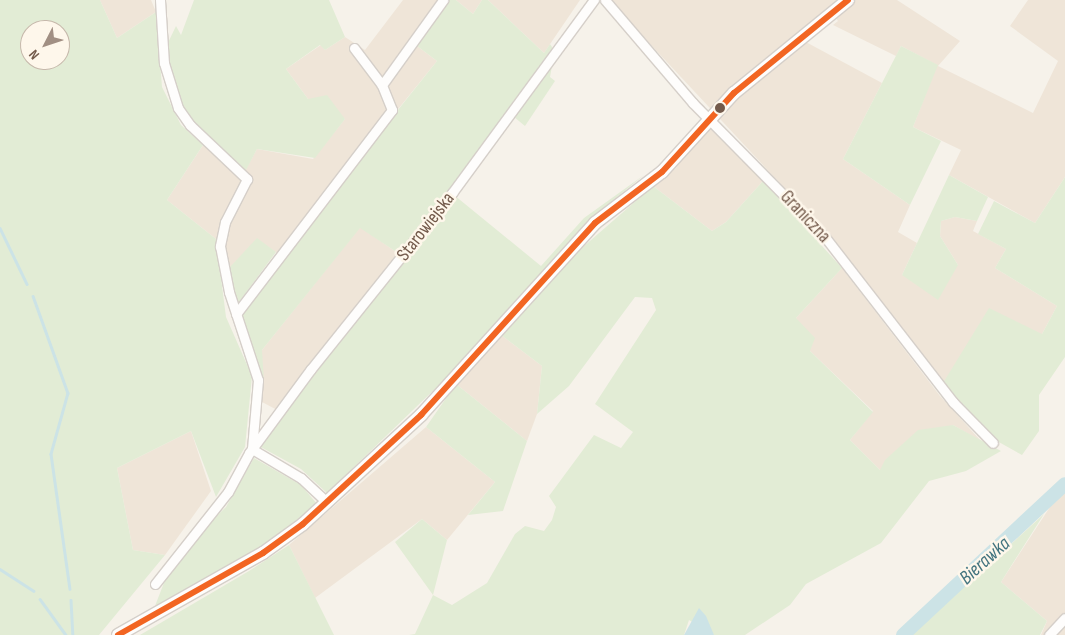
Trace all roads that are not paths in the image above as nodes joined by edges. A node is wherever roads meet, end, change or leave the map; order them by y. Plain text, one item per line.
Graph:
1 (160, 0) edge
2 (443, 0) edge
3 (594, 0) edge
4 (604, 0) edge
5 (848, 0) edge
6 (354, 48) dead end
7 (382, 85) junction
8 (709, 119) junction
9 (236, 314) junction
10 (994, 443) dead end
11 (252, 449) junction
12 (327, 502) junction
13 (154, 584) dead end
14 (1065, 618) edge
15 (118, 635) edge
16 (1049, 635) edge

1 - 9 street, Starowiejska
2 - 7 street
3 - 11 street, Starowiejska
4 - 8 street, Graniczna
5 - 8 main road
6 - 7 street
7 - 9 street
8 - 10 street, Graniczna
8 - 12 main road
9 - 11 street, Starowiejska
11 - 12 street
11 - 13 street, Starowiejska
12 - 15 main road
14 - 16 street

